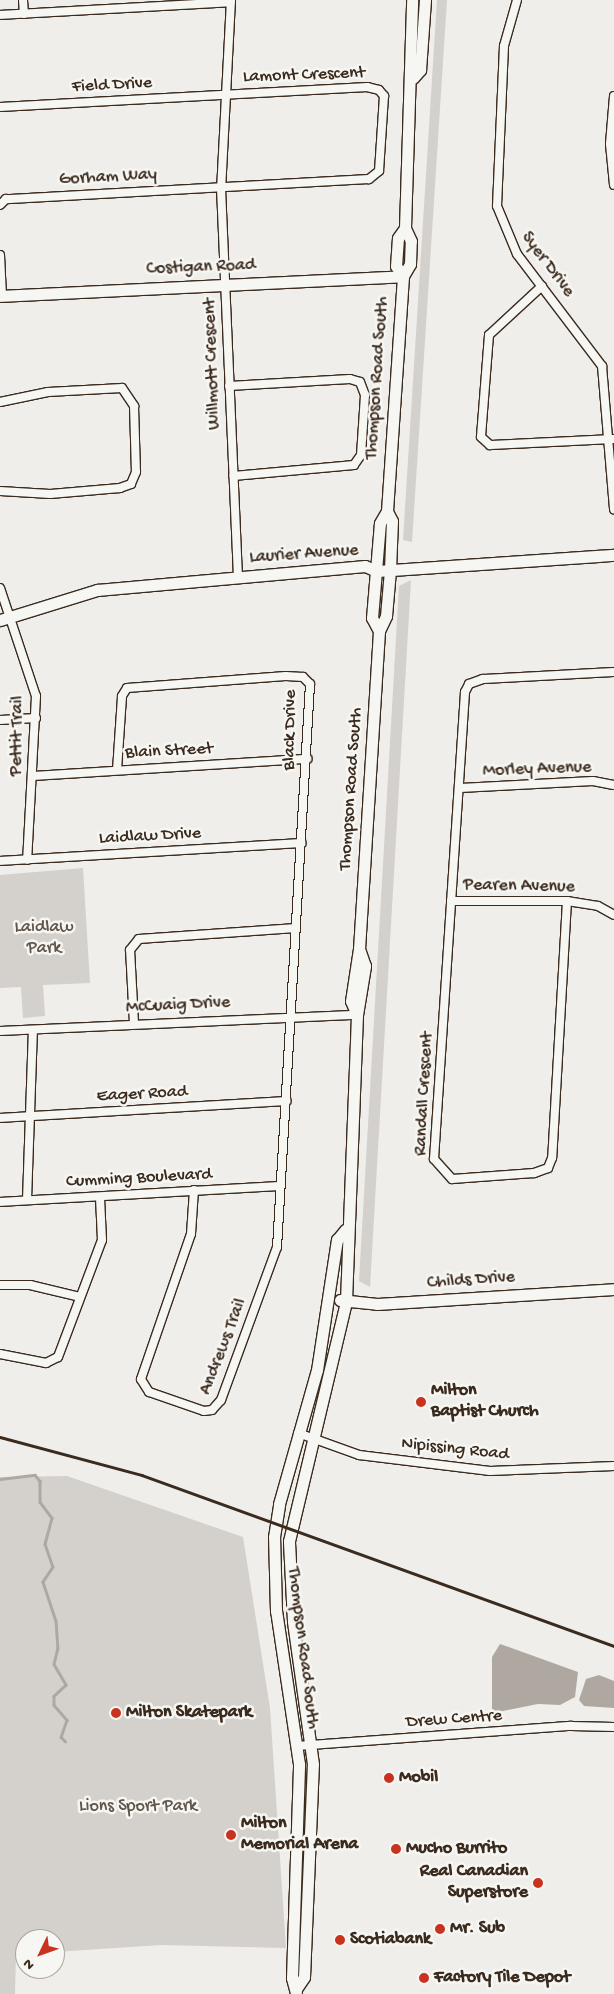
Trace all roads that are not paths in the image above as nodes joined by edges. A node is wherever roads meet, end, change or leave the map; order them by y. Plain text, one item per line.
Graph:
1 (23, 0) edge
2 (412, 0) edge
3 (425, 0) edge
4 (517, 0) edge
5 (231, 1) edge
6 (24, 14) junction
7 (0, 15) edge
8 (412, 78) junction
9 (226, 94) junction
10 (614, 96) edge
11 (0, 107) edge
12 (614, 185) edge
13 (221, 188) junction
14 (0, 206) edge
15 (0, 255) edge
16 (403, 276) junction
17 (225, 285) junction
18 (542, 286) junction
19 (1, 296) edge
20 (229, 386) junction
21 (0, 402) edge
22 (612, 440) edge
23 (233, 476) junction
24 (0, 491) edge
25 (614, 509) edge
26 (388, 511) junction
27 (614, 555) edge
28 (390, 570) junction
29 (378, 571) junction
30 (238, 577) junction
31 (0, 588) edge
32 (5, 618) edge
33 (379, 631) junction
34 (614, 672) edge
35 (36, 718) junction
36 (0, 720) edge
37 (307, 759) junction
38 (117, 770) junction
39 (33, 776) junction
40 (614, 785) edge
41 (460, 788) junction
42 (301, 843) junction
43 (28, 860) junction
44 (0, 861) edge
45 (567, 901) junction
46 (451, 902) junction
47 (614, 916) edge
48 (296, 928) junction
49 (291, 1015) junction
50 (357, 1015) junction
51 (134, 1023) junction
52 (33, 1030) junction
53 (0, 1032) edge
54 (286, 1101) junction
55 (30, 1116) junction
56 (0, 1118) edge
57 (280, 1186) junction
58 (194, 1190) junction
59 (100, 1197) junction
60 (27, 1200) junction
61 (0, 1202) edge
62 (345, 1230) junction
63 (0, 1285) edge
64 (614, 1289) edge
65 (80, 1297) junction
66 (331, 1298) junction
67 (346, 1301) junction
68 (0, 1354) edge
69 (298, 1433) junction
70 (314, 1440) junction
71 (614, 1466) edge
72 (614, 1727) edge
73 (297, 1746) junction
74 (312, 1746) junction
75 (296, 1992) edge

1 - 6 street
2 - 8 main road, Thompson Road South
3 - 8 main road, Thompson Road South
4 - 18 street, Syer Drive
5 - 6 street
5 - 9 street, Willmott Crescent
6 - 7 street
8 - 16 main road, Thompson Road South
9 - 11 street, Field Drive
9 - 13 street, Willmott Crescent
9 - 13 street, Lamont Crescent
10 - 12 street
13 - 14 street, Gorham Way
13 - 17 street, Willmott Crescent
15 - 19 street
16 - 17 main road, Costigan Road
16 - 26 main road, Thompson Road South
17 - 19 main road, Costigan Road
17 - 20 street, Willmott Crescent
18 - 22 street, Syer Drive
18 - 22 street
20 - 23 street, Willmott Crescent
20 - 23 street
21 - 24 street
22 - 25 street, Syer Drive
23 - 30 street, Willmott Crescent
26 - 28 main road, Thompson Road South
26 - 29 main road, Thompson Road South
27 - 28 main road, Laurier Avenue
28 - 29 main road, Laurier Avenue
28 - 33 main road, Thompson Road South
29 - 30 main road, Laurier Avenue
29 - 33 main road, Thompson Road South
30 - 32 main road, Laurier Avenue
31 - 32 street, Pettit Trail
32 - 35 street, Pettit Trail
33 - 50 main road, Thompson Road South
34 - 41 street, Randall Crescent
35 - 36 street
35 - 39 street, Pettit Trail
37 - 38 street, Blain Street
37 - 38 street, Black Drive
37 - 42 street, Black Drive
38 - 39 street, Blain Street
39 - 43 street, Pettit Trail
40 - 41 street, Morley Avenue
41 - 46 street, Randall Crescent
42 - 43 street, Laidlaw Drive
42 - 48 street, Black Drive
43 - 44 street, Laidlaw Drive
45 - 46 street, Pearen Avenue
45 - 46 street, Randall Crescent
45 - 47 street, Pearen Avenue
48 - 49 street, Black Drive
48 - 51 street
49 - 50 street, McCuaig Drive
49 - 51 street, McCuaig Drive
49 - 54 street, Andrews Trail
50 - 62 main road, Thompson Road South
51 - 52 street, McCuaig Drive
52 - 53 street, McCuaig Drive
52 - 55 street
54 - 55 street, Eager Road
54 - 57 street, Andrews Trail
55 - 56 street, Eager Road
55 - 60 street
57 - 58 street, Cumming Boulevard
57 - 58 street, Andrews Trail
58 - 59 street, Cumming Boulevard
59 - 60 street, Cumming Boulevard
59 - 65 street
60 - 61 street, Cumming Boulevard
62 - 66 main road, Thompson Road South
62 - 67 main road, Thompson Road South
63 - 65 street
64 - 67 main road, Childs Drive
65 - 68 street
66 - 67 main road, Childs Drive
66 - 69 main road, Thompson Road South
67 - 70 main road, Thompson Road South
69 - 70 street, Nipissing Road
69 - 73 main road, Thompson Road South
70 - 71 street, Nipissing Road
70 - 74 main road, Thompson Road South
72 - 74 street, Drew Centre
73 - 74 street, Drew Centre
73 - 75 main road, Thompson Road South
74 - 75 main road, Thompson Road South

